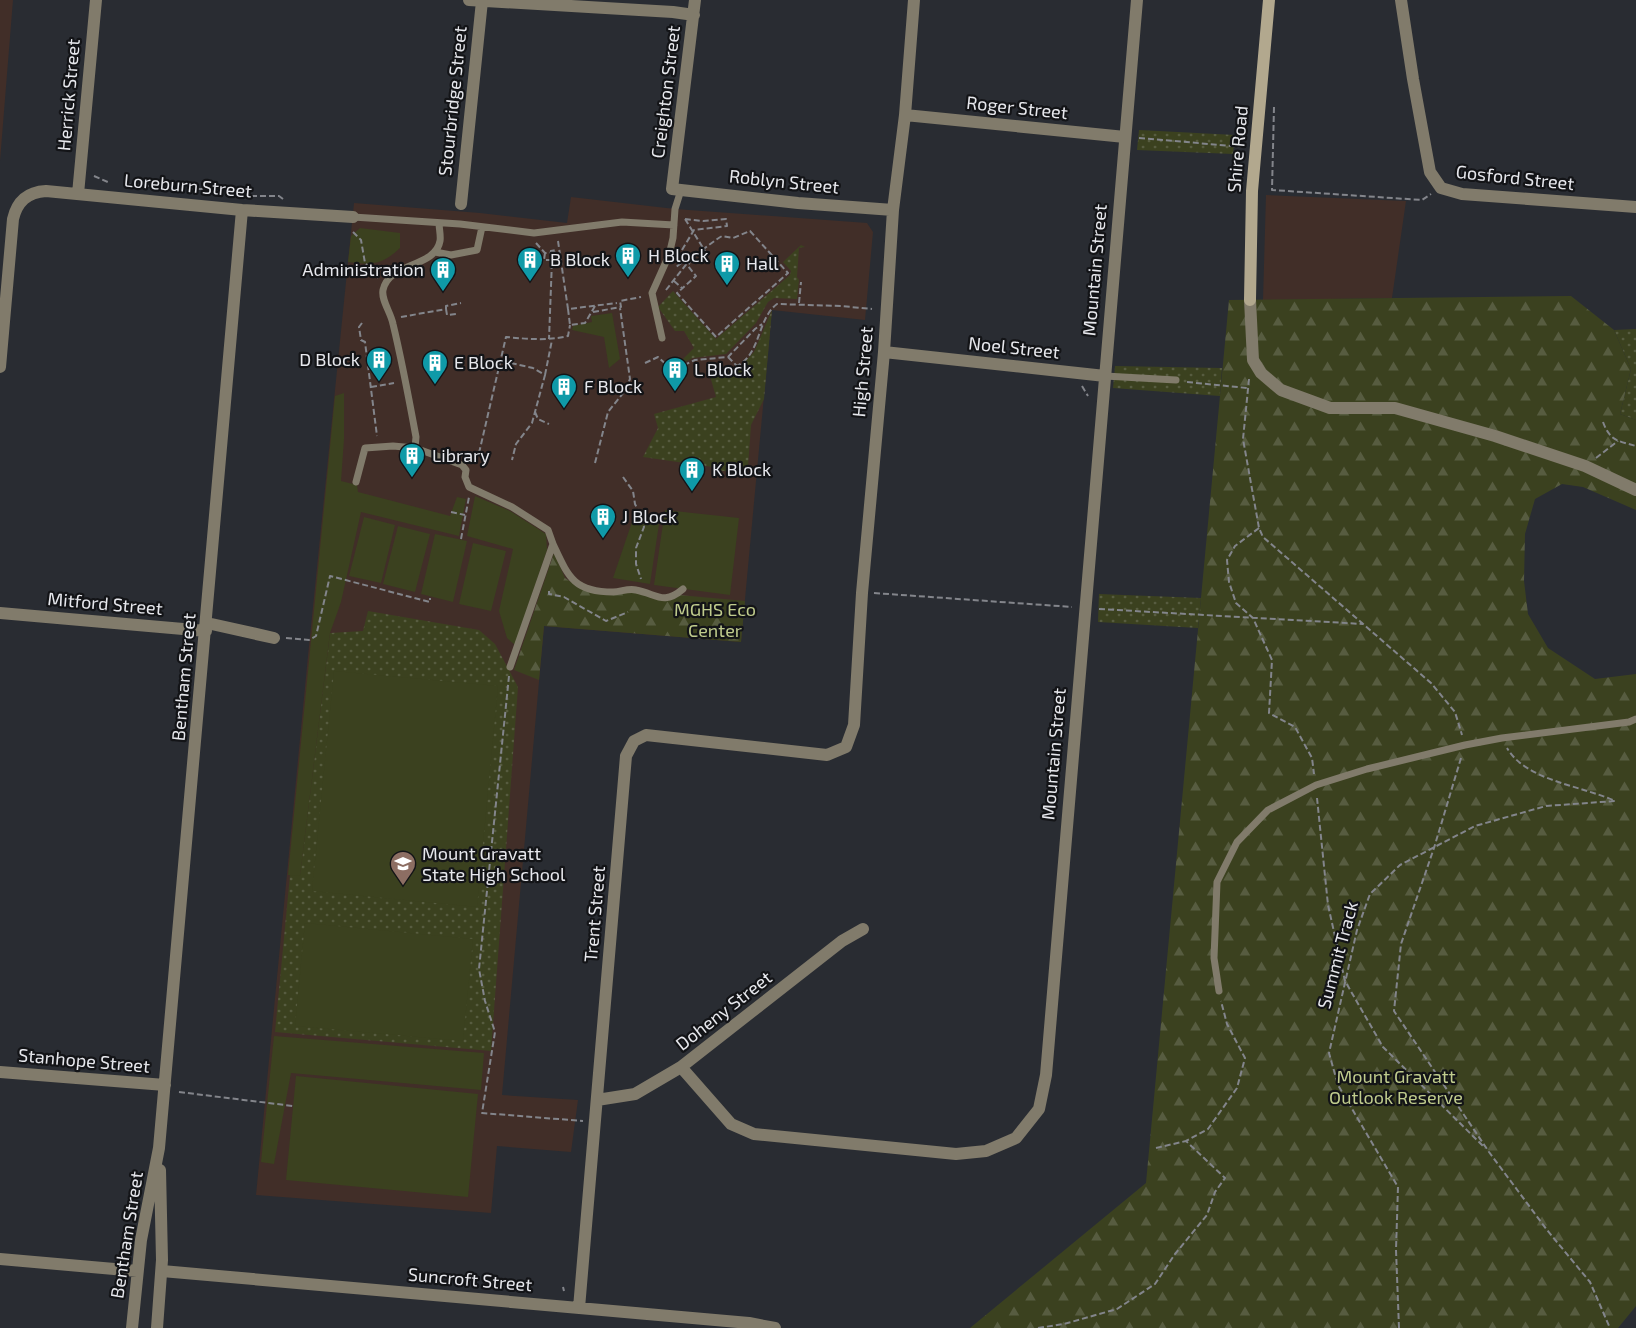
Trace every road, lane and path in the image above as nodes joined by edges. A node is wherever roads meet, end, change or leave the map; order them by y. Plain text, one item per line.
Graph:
1 (96, 0) edge
2 (469, 0) edge
3 (695, 0) edge
4 (914, 0) edge
5 (1137, 0) edge
6 (1269, 0) edge
7 (1401, 0) edge
8 (482, 1) edge
9 (694, 15) junction
10 (1274, 107) dead end
11 (905, 115) junction
12 (1125, 136) junction
13 (1256, 148) junction
14 (94, 176) dead end
15 (110, 183) dead end
16 (121, 184) dead end
17 (1441, 188) junction
18 (676, 189) junction
19 (78, 194) junction
20 (228, 194) dead end
21 (249, 196) dead end
22 (292, 200) dead end
23 (461, 204) dead end
24 (1636, 207) edge
25 (242, 210) junction
26 (893, 210) junction
27 (353, 217) joint
28 (439, 223) junction
29 (674, 225) junction
30 (482, 227) junction
31 (694, 230) junction
32 (353, 232) dead end
33 (556, 232) junction
34 (534, 233) junction
35 (733, 238) junction
36 (738, 244) dead end
37 (704, 250) junction
38 (554, 251) junction
39 (681, 251) dead end
40 (435, 252) junction
41 (545, 253) junction
42 (691, 259) junction
43 (677, 260) dead end
44 (674, 281) junction
45 (801, 282) dead end
46 (384, 286) junction
47 (682, 288) junction
48 (652, 299) junction
49 (461, 303) dead end
50 (617, 303) dead end
51 (799, 304) junction
52 (595, 306) junction
53 (620, 308) junction
54 (446, 309) junction
55 (568, 309) junction
56 (875, 309) dead end
57 (592, 312) junction
58 (456, 314) dead end
59 (2, 318) edge
60 (392, 319) junction
61 (362, 323) dead end
62 (762, 324) junction
63 (570, 325) junction
64 (662, 338) dead end
65 (551, 339) junction
66 (884, 352) junction
67 (728, 357) junction
68 (1252, 360) junction
69 (502, 361) junction
70 (645, 363) dead end
71 (736, 366) junction
72 (0, 367) edge
73 (709, 373) dead end
74 (545, 375) junction
75 (1105, 376) junction
76 (1176, 380) joint
77 (1081, 381) dead end
78 (395, 383) dead end
79 (371, 387) junction
80 (1248, 388) junction
81 (1088, 396) dead end
82 (535, 412) junction
83 (1604, 422) dead end
84 (549, 424) dead end
85 (378, 438) dead end
86 (1618, 441) junction
87 (1636, 446) edge
88 (415, 448) junction
89 (480, 453) dead end
90 (512, 460) dead end
91 (595, 463) dead end
92 (1586, 466) junction
93 (623, 477) dead end
94 (356, 482) dead end
95 (1636, 490) edge
96 (469, 496) dead end
97 (451, 512) dead end
98 (465, 514) junction
99 (1259, 528) junction
100 (461, 539) dead end
101 (553, 544) junction
102 (683, 588) dead end
103 (862, 592) junction
104 (646, 593) junction
105 (557, 596) dead end
106 (430, 598) dead end
107 (1085, 608) junction
108 (628, 612) dead end
109 (0, 613) edge
110 (1253, 618) junction
111 (1363, 624) junction
112 (207, 627) junction
113 (274, 638) joint
114 (510, 667) joint
115 (1636, 718) edge
116 (1502, 738) junction
117 (1465, 745) junction
118 (846, 747) joint
119 (1316, 785) junction
120 (1434, 848) junction
121 (864, 929) dead end
122 (1345, 981) junction
123 (1219, 991) joint
124 (681, 1067) junction
125 (0, 1072) edge
126 (165, 1085) junction
127 (179, 1092) dead end
128 (597, 1100) junction
129 (293, 1106) dead end
130 (595, 1122) junction
131 (1186, 1141) junction
132 (159, 1148) junction
133 (1156, 1148) dead end
134 (1489, 1152) junction
135 (0, 1259) edge
136 (137, 1271) junction
137 (162, 1271) junction
138 (579, 1308) junction
139 (132, 1328) edge
140 (157, 1328) edge
141 (775, 1328) edge
142 (1038, 1328) edge
143 (1399, 1328) edge
144 (1610, 1328) edge

1 - 19 street, Herrick Street
2 - 8 street
3 - 9 street, Creighton Street
4 - 11 street, High Street
5 - 12 street, Mountain Street
6 - 13 street, Shire Road
7 - 17 street, Gosford Street
8 - 9 street
8 - 23 street, Stourbridge Street
9 - 18 street, Creighton Street
10 - 17 path
11 - 12 street, Roger Street
11 - 26 street, High Street
12 - 13 path
12 - 75 street, Mountain Street
13 - 68 street, Shire Road
14 - 15 path
16 - 20 path
17 - 24 street, Gosford Street
18 - 26 street, Roblyn Street
18 - 29 lane
19 - 25 street, Loreburn Street
19 - 59 street, Loreburn Street
21 - 22 path
25 - 27 street, Loreburn Street
25 - 112 street, Bentham Street
26 - 66 street, High Street
27 - 28 lane
28 - 30 lane
28 - 40 lane
29 - 33 lane
29 - 48 lane
30 - 34 lane
30 - 40 lane
31 - 31 path
31 - 37 path
31 - 39 path
32 - 46 path
33 - 34 lane
33 - 38 path
34 - 41 path
35 - 36 path
35 - 37 path
35 - 47 path
37 - 42 path
38 - 41 path
38 - 55 path
40 - 46 lane
41 - 65 path
42 - 43 path
42 - 44 path
42 - 47 path
44 - 47 path
44 - 48 path
45 - 51 path
46 - 60 lane
48 - 53 path
48 - 64 lane
49 - 54 path
50 - 52 path
51 - 56 path
51 - 62 path
52 - 55 path
52 - 57 path
53 - 57 path
53 - 91 path
54 - 58 path
54 - 60 path
55 - 63 path
57 - 63 path
59 - 72 street
60 - 88 lane
61 - 79 path
62 - 67 path
62 - 71 path
63 - 65 path
65 - 69 path
65 - 74 path
66 - 75 street, Noel Street
66 - 103 street, High Street
67 - 70 path
67 - 71 path
68 - 80 path
68 - 92 street
69 - 74 path
69 - 89 path
71 - 73 path
74 - 82 path
75 - 76 lane, Noel Street
75 - 107 street, Mountain Street
76 - 80 path
77 - 81 path
78 - 79 path
79 - 85 path
80 - 99 path
82 - 84 path
82 - 90 path
83 - 86 path
86 - 87 path
86 - 92 path
88 - 94 lane
88 - 101 lane
92 - 95 street
93 - 104 path
96 - 98 path
97 - 98 path
98 - 100 path
99 - 110 path
99 - 111 path
101 - 104 lane
101 - 114 lane
102 - 104 lane
103 - 107 path
103 - 118 street, High Street
105 - 108 path
106 - 113 path
107 - 110 path
107 - 124 street, Mountain Street
109 - 112 street, Mitford Street
110 - 111 path
110 - 119 path
111 - 117 path
112 - 113 street, Mitford Street
112 - 126 street, Bentham Street
114 - 130 path
115 - 116 lane
116 - 117 lane
116 - 120 path, Summit Track
117 - 119 lane
117 - 120 path
118 - 128 street, Trent Street
119 - 122 path
119 - 123 lane
120 - 122 path, Summit Track
120 - 134 path
121 - 124 street, Doheny Street
122 - 134 path
122 - 143 path, Summit Track
123 - 131 path
124 - 128 street, Doheny Street
125 - 126 street, Stanhope Street
126 - 132 street, Bentham Street
127 - 129 path
128 - 130 street, Trent Street
130 - 138 street, Trent Street
131 - 133 path
131 - 142 path
132 - 136 street, Bentham Street
132 - 137 street, Bentham Street
134 - 144 path
135 - 136 street
136 - 139 street, Bentham Street
137 - 138 street, Suncroft Street
137 - 140 street, Bentham Street
138 - 141 street, Suncroft Street

